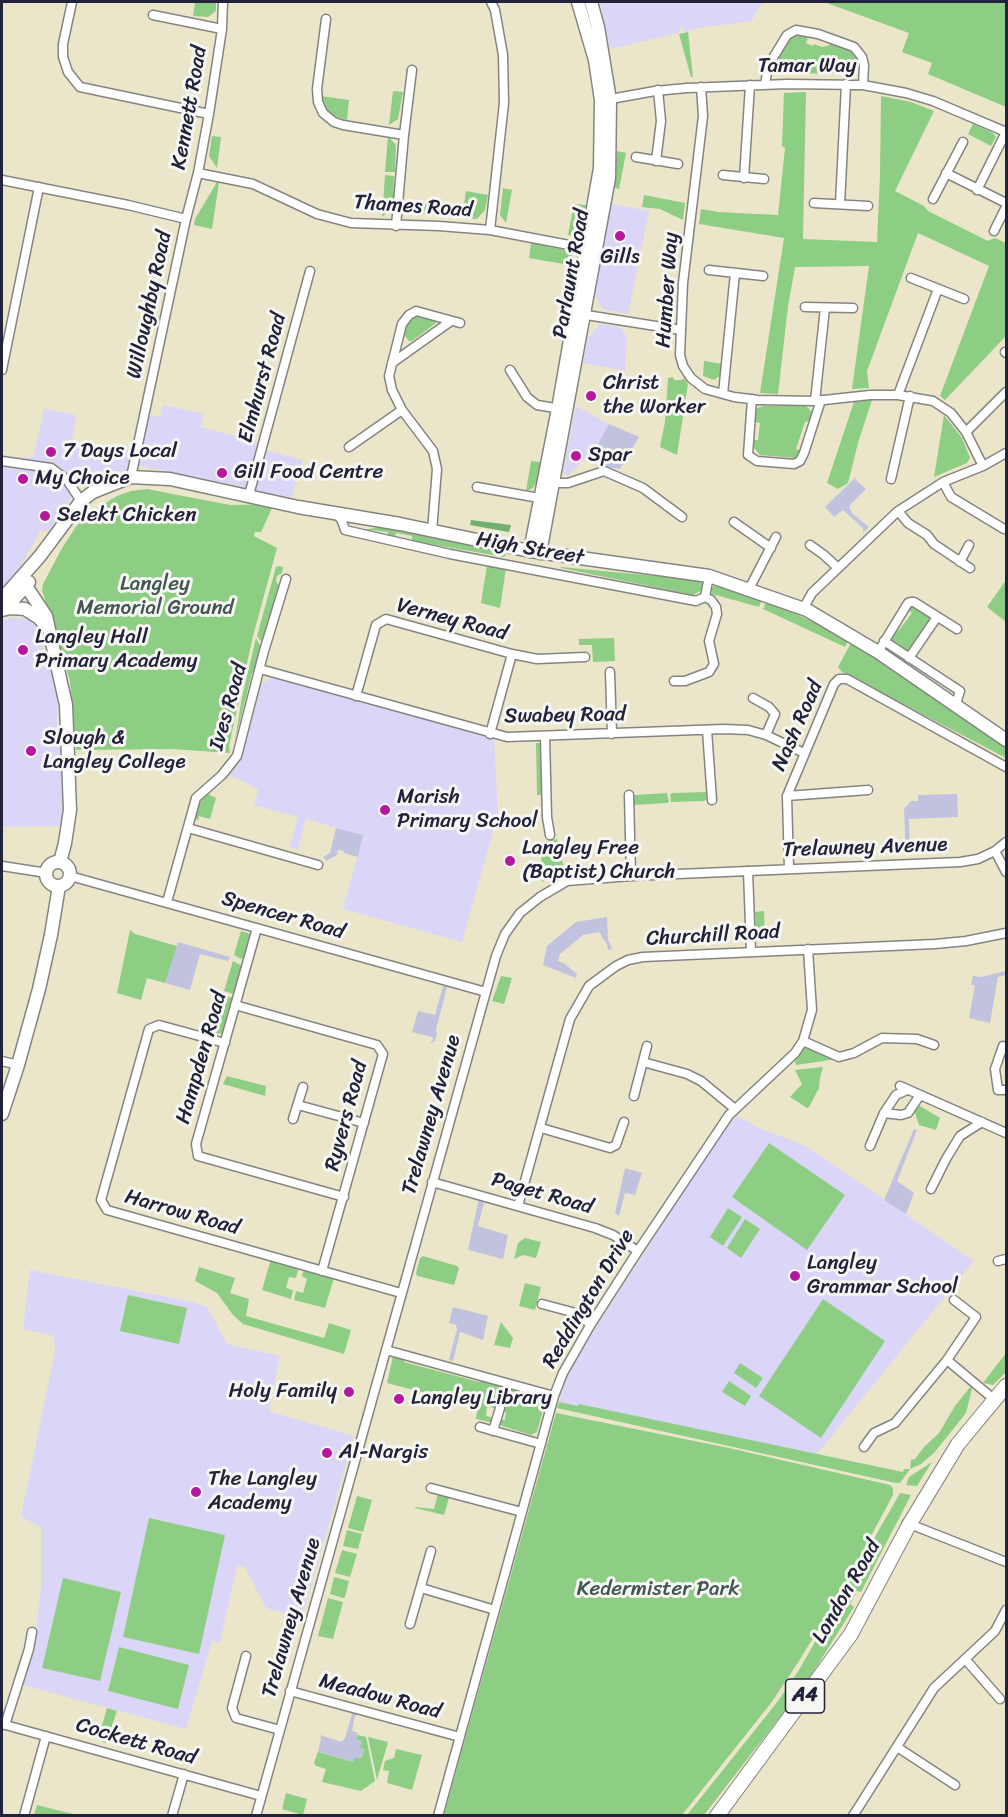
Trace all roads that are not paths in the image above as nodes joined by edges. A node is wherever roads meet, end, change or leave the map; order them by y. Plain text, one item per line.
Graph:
1 (72, 2) edge
2 (223, 2) edge
3 (491, 2) edge
4 (578, 2) edge
5 (591, 2) edge
6 (153, 15) dead end
7 (326, 19) dead end
8 (222, 29) junction
9 (412, 70) dead end
10 (846, 84) junction
11 (750, 85) junction
12 (765, 85) junction
13 (863, 85) junction
14 (701, 87) junction
15 (658, 90) junction
16 (606, 100) junction
17 (209, 114) junction
18 (1006, 132) edge
19 (404, 135) junction
20 (963, 142) dead end
21 (636, 156) dead end
22 (656, 161) junction
23 (678, 164) dead end
24 (198, 173) junction
25 (946, 173) junction
26 (723, 175) dead end
27 (744, 178) junction
28 (764, 179) dead end
29 (2, 180) edge
30 (39, 187) junction
31 (976, 190) junction
32 (933, 199) dead end
33 (814, 202) dead end
34 (840, 204) junction
35 (1006, 205) edge
36 (868, 206) dead end
37 (186, 219) junction
38 (396, 226) junction
39 (490, 231) junction
40 (994, 231) dead end
41 (592, 249) junction
42 (709, 270) dead end
43 (310, 271) dead end
44 (735, 273) junction
45 (763, 276) dead end
46 (911, 278) dead end
47 (938, 289) junction
48 (964, 299) dead end
49 (805, 308) dead end
50 (825, 308) junction
51 (853, 308) dead end
52 (579, 314) junction
53 (451, 321) junction
54 (460, 323) dead end
55 (681, 330) junction
56 (392, 363) junction
57 (2, 370) edge
58 (510, 370) dead end
59 (1006, 392) edge
60 (723, 394) junction
61 (898, 395) junction
62 (910, 396) junction
63 (752, 399) junction
64 (818, 401) junction
65 (563, 409) junction
66 (402, 410) junction
67 (966, 432) junction
68 (350, 447) dead end
69 (1006, 453) edge
70 (2, 461) edge
71 (983, 466) junction
72 (131, 477) junction
73 (891, 478) dead end
74 (943, 482) junction
75 (549, 483) junction
76 (477, 487) dead end
77 (249, 495) junction
78 (546, 499) junction
79 (81, 501) junction
80 (898, 511) junction
81 (339, 517) junction
82 (682, 517) dead end
83 (734, 522) dead end
84 (1004, 529) dead end
85 (432, 531) junction
86 (776, 537) dead end
87 (810, 545) dead end
88 (969, 545) dead end
89 (771, 548) junction
90 (535, 552) junction
91 (960, 562) junction
92 (838, 568) junction
93 (970, 568) dead end
94 (710, 576) junction
95 (285, 579) dead end
96 (20, 588) junction
97 (749, 589) junction
98 (705, 597) junction
99 (3, 606) edge
100 (803, 609) junction
101 (936, 617) junction
102 (48, 627) junction
103 (957, 629) dead end
104 (884, 641) junction
105 (878, 652) junction
106 (512, 654) junction
107 (585, 657) dead end
108 (909, 658) junction
109 (260, 669) junction
110 (610, 672) dead end
111 (674, 681) dead end
112 (356, 696) junction
113 (753, 698) dead end
114 (956, 704) junction
115 (707, 730) junction
116 (490, 734) junction
117 (612, 734) junction
118 (765, 735) junction
119 (545, 736) junction
120 (1006, 740) edge
121 (804, 753) junction
122 (1006, 767) edge
123 (868, 790) dead end
124 (629, 795) dead end
125 (787, 796) junction
126 (712, 800) dead end
127 (188, 828) junction
128 (550, 835) dead end
129 (1006, 842) edge
130 (995, 851) junction
131 (60, 862) junction
132 (318, 865) dead end
133 (2, 866) edge
134 (789, 869) junction
135 (748, 871) junction
136 (1006, 872) edge
137 (47, 873) junction
138 (70, 876) junction
139 (631, 876) junction
140 (59, 886) junction
141 (167, 902) junction
142 (257, 928) junction
143 (1006, 933) edge
144 (808, 949) junction
145 (751, 951) junction
146 (486, 992) junction
147 (236, 1005) junction
148 (802, 1041) junction
149 (225, 1043) junction
150 (933, 1045) dead end
151 (647, 1046) dead end
152 (1003, 1046) dead end
153 (2, 1060) edge
154 (643, 1062) junction
155 (18, 1065) junction
156 (303, 1087) dead end
157 (1006, 1090) edge
158 (920, 1095) junction
159 (634, 1096) dead end
160 (298, 1105) junction
161 (735, 1109) junction
162 (2, 1113) edge
163 (884, 1113) junction
164 (293, 1119) dead end
165 (624, 1122) dead end
166 (982, 1122) junction
167 (364, 1123) junction
168 (541, 1128) junction
169 (1006, 1132) edge
170 (870, 1146) dead end
171 (432, 1182) junction
172 (931, 1190) dead end
173 (344, 1197) junction
174 (518, 1206) junction
175 (638, 1251) junction
176 (322, 1271) junction
177 (401, 1293) junction
178 (954, 1300) dead end
179 (542, 1304) dead end
180 (591, 1324) junction
181 (386, 1350) junction
182 (947, 1360) junction
183 (1006, 1386) edge
184 (554, 1396) junction
185 (996, 1401) junction
186 (500, 1408) dead end
187 (480, 1427) dead end
188 (493, 1431) junction
189 (541, 1444) junction
190 (864, 1447) dead end
191 (430, 1488) dead end
192 (522, 1512) junction
193 (907, 1523) junction
194 (431, 1551) dead end
195 (1006, 1562) edge
196 (421, 1588) junction
197 (495, 1610) junction
198 (1006, 1610) edge
199 (410, 1624) dead end
200 (32, 1632) dead end
201 (246, 1656) dead end
202 (966, 1660) junction
203 (290, 1691) junction
204 (1000, 1699) dead end
205 (3, 1724) edge
206 (280, 1730) junction
207 (46, 1736) junction
208 (460, 1737) junction
209 (897, 1747) junction
210 (184, 1774) junction
211 (955, 1785) dead end
212 (261, 1796) junction
213 (24, 1815) edge
214 (172, 1815) edge
215 (256, 1815) edge
216 (438, 1815) edge
217 (717, 1815) edge
218 (853, 1815) edge

1 - 17 street
2 - 8 street, Kennett Road
3 - 39 street
4 - 16 street, Parlaunt Road
5 - 16 street, Parlaunt Road
6 - 8 street
7 - 19 street
8 - 17 street, Kennett Road
9 - 19 street
10 - 12 street, Tamar Way
10 - 13 street, Tamar Way
10 - 34 street
11 - 12 street, Tamar Way
11 - 14 street, Tamar Way
11 - 27 street
12 - 13 street
13 - 18 street, Tamar Way
14 - 15 street, Tamar Way
14 - 55 street, Humber Way
15 - 16 street, Tamar Way
15 - 22 street
16 - 41 street, Parlaunt Road
17 - 24 street, Kennett Road
18 - 31 street
19 - 38 street
20 - 25 street
21 - 22 street
22 - 23 street
24 - 37 street, Kennett Road
24 - 38 street, Thames Road
25 - 31 street
25 - 32 street
26 - 27 street
27 - 28 street
29 - 30 street, Willoughby Road
30 - 37 street, Willoughby Road
30 - 57 street
31 - 35 street
33 - 34 street
34 - 36 street
35 - 40 street
37 - 72 street, Willoughby Road
38 - 39 street, Thames Road
39 - 41 street, Thames Road
41 - 52 street, Parlaunt Road
42 - 44 street
43 - 77 street, Elmhurst Road
44 - 45 street
44 - 60 street
46 - 47 street
47 - 48 street
47 - 61 street
49 - 50 street
50 - 51 street
50 - 64 street
52 - 55 street
52 - 65 street, Parlaunt Road
53 - 54 street
53 - 56 street
53 - 56 street
55 - 60 street, Humber Way
56 - 66 street
58 - 65 street
59 - 67 street
60 - 63 street, Humber Way
61 - 62 street, Humber Way
61 - 64 street, Humber Way
62 - 67 street, Humber Way
62 - 73 street
63 - 64 street, Humber Way
63 - 64 street
65 - 75 street, Parlaunt Road
66 - 68 street
66 - 85 street
67 - 71 street, Humber Way
69 - 71 street
70 - 79 street
71 - 74 street
72 - 77 street, High Street
72 - 79 street, High Street
74 - 80 street
74 - 84 street
75 - 78 street, Parlaunt Road
75 - 82 street
76 - 78 street
77 - 81 street, High Street
78 - 90 street, Parlaunt Road
79 - 96 street, High Street
80 - 91 street
80 - 92 street
81 - 85 street, High Street
81 - 98 street, High Street
83 - 89 street
85 - 90 street, High Street
86 - 89 street
87 - 92 street
88 - 91 street
89 - 97 street
90 - 94 street, High Street
91 - 93 street
92 - 100 street
94 - 97 street, High Street
94 - 98 street
95 - 109 street, Ives Road
96 - 99 street, High Street
96 - 102 street
97 - 100 street, High Street
98 - 111 street
99 - 102 street
100 - 105 street, High Street
101 - 103 street
101 - 104 street
101 - 108 street
102 - 131 street
104 - 105 street
104 - 108 street
105 - 114 street, High Street
106 - 107 street
106 - 112 street, Verney Road
106 - 116 street, Verney Road
108 - 114 street
109 - 112 street, Swabey Road
109 - 127 street, Ives Road
110 - 117 street
112 - 116 street, Swabey Road
113 - 118 street
114 - 120 street, High Street
115 - 117 street, Swabey Road
115 - 118 street, Swabey Road
115 - 126 street
116 - 119 street, Swabey Road
117 - 119 street, Swabey Road
118 - 121 street, Swabey Road
119 - 128 street
121 - 122 street, Nash Road
121 - 125 street, Nash Road
123 - 125 street
124 - 139 street
125 - 134 street, Nash Road
127 - 132 street
127 - 141 street, Ives Road
129 - 130 street, Trelawney Avenue
130 - 134 street, Trelawney Avenue
130 - 136 street
131 - 137 street
131 - 138 street
133 - 137 street
134 - 135 street, Trelawney Avenue
135 - 139 street, Trelawney Avenue
135 - 145 street
137 - 140 street
138 - 140 street
138 - 141 street, Spencer Road
139 - 146 street, Trelawney Avenue
140 - 155 street
141 - 142 street, Spencer Road
142 - 146 street, Spencer Road
142 - 147 street, Hampden Road
143 - 144 street, Churchill Road
144 - 145 street, Churchill Road
144 - 148 street, Reddington Drive
145 - 168 street, Churchill Road
146 - 171 street, Trelawney Avenue
147 - 149 street, Hampden Road
147 - 167 street, Ryvers Road
148 - 150 street
148 - 161 street, Reddington Drive
149 - 173 street, Hampden Road
149 - 176 street, Harrow Road
151 - 154 street
152 - 157 street
153 - 155 street
154 - 159 street
154 - 161 street
155 - 162 street
156 - 160 street
158 - 163 street
158 - 163 street
158 - 166 street
160 - 164 street
160 - 167 street
161 - 175 street, Reddington Drive
163 - 170 street
165 - 168 street
166 - 169 street
166 - 172 street
167 - 173 street, Ryvers Road
168 - 174 street, Churchill Road
171 - 174 street, Paget Road
171 - 177 street, Trelawney Avenue
173 - 176 street, Ryvers Road
174 - 175 street, Paget Road
175 - 180 street, Reddington Drive
176 - 177 street, Harrow Road
177 - 181 street, Trelawney Avenue
178 - 182 street
179 - 180 street
180 - 184 street, Reddington Drive
181 - 184 street
181 - 203 street, Trelawney Avenue
182 - 185 street
182 - 190 street
183 - 185 main road
184 - 189 street, Reddington Drive
185 - 193 main road, London Road
186 - 188 street
187 - 188 street
188 - 189 street
189 - 192 street, Reddington Drive
191 - 192 street
192 - 197 street, Reddington Drive
193 - 195 street
193 - 217 main road, London Road / A4
194 - 196 street
196 - 197 street
196 - 199 street
197 - 208 street, Reddington Drive
198 - 202 street
200 - 205 street
201 - 206 street
202 - 204 street
202 - 209 street
203 - 206 street, Trelawney Avenue
203 - 208 street, Meadow Road
205 - 207 street, Cockett Road
206 - 212 street, Trelawney Avenue
207 - 210 street, Cockett Road
207 - 213 street
208 - 216 street, Reddington Drive
209 - 211 street
209 - 218 street
210 - 212 street, Cockett Road
210 - 214 street
212 - 215 street, Trelawney Avenue

